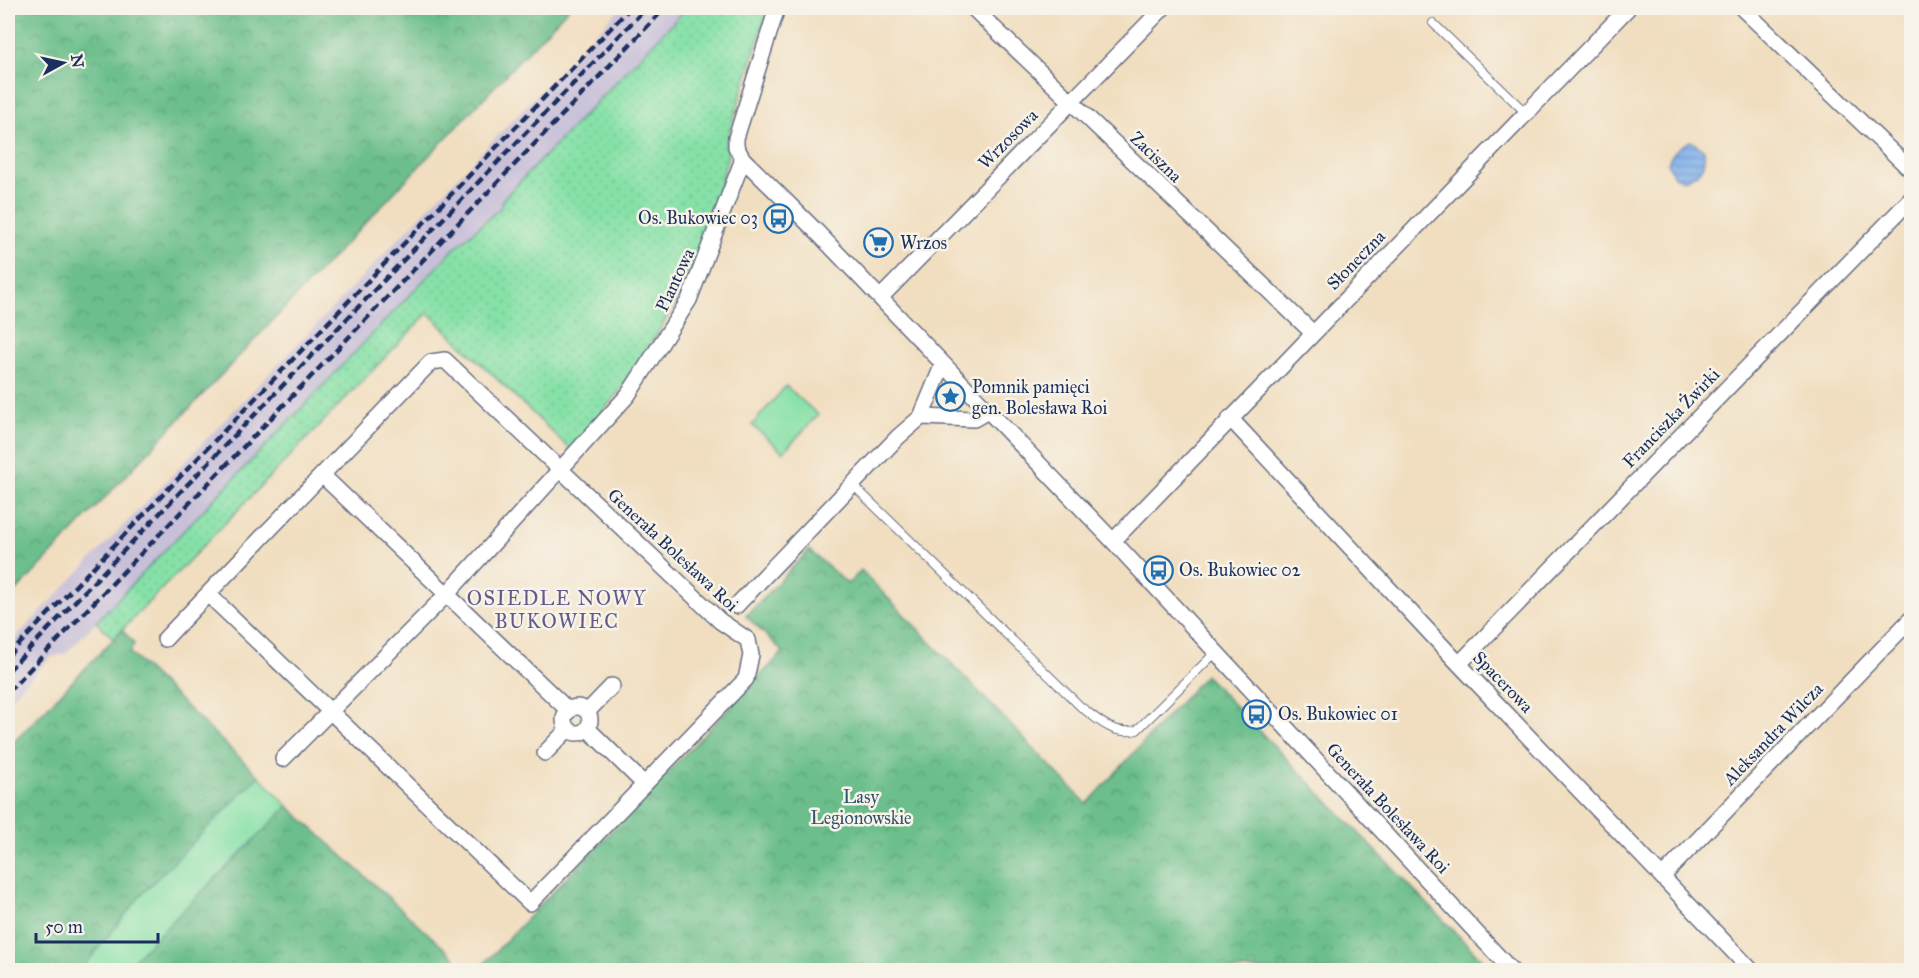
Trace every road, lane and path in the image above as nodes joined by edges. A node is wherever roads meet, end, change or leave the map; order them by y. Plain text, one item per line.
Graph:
1 (777, 8) edge
2 (973, 8) edge
3 (1163, 8) edge
4 (1628, 8) edge
5 (1742, 8) edge
6 (1433, 23) dead end
7 (1071, 102) junction
8 (1526, 113) junction
9 (743, 159) junction
10 (1911, 171) edge
11 (1911, 198) edge
12 (880, 298) junction
13 (1313, 333) junction
14 (943, 364) junction
15 (988, 411) junction
16 (921, 417) junction
17 (1230, 418) junction
18 (561, 471) junction
19 (322, 475) junction
20 (853, 485) junction
21 (1113, 541) junction
22 (208, 594) junction
23 (447, 594) junction
24 (736, 606) dead end
25 (1911, 618) edge
26 (165, 639) dead end
27 (1217, 651) junction
28 (1459, 664) junction
29 (612, 686) dead end
30 (569, 711) junction
31 (587, 712) junction
32 (329, 713) junction
33 (588, 728) junction
34 (568, 729) junction
35 (545, 753) dead end
36 (283, 759) dead end
37 (643, 783) junction
38 (1662, 877) junction
39 (1511, 970) edge
40 (1751, 970) edge

1 - 9 street
2 - 7 street, Zaciszna
3 - 7 street, Wrzosowa
4 - 8 street, Słoneczna
5 - 10 street
6 - 8 lane
7 - 12 street, Wrzosowa
7 - 13 street, Zaciszna
8 - 13 street, Słoneczna
9 - 12 street, Generała Bolesława Roi
9 - 18 street, Plantowa
11 - 28 street, Franciszka Żwirki
12 - 14 street, Generała Bolesława Roi
13 - 17 street, Słoneczna
14 - 15 street, Generała Bolesława Roi
14 - 16 street, Generała Bolesława Roi
15 - 16 street
15 - 21 street, Generała Bolesława Roi
16 - 20 street, Generała Bolesława Roi
17 - 21 street, Słoneczna
17 - 28 street, Spacerowa
18 - 19 street, Generała Bolesława Roi
18 - 23 street
18 - 37 street, Generała Bolesława Roi
19 - 22 street
19 - 23 street
20 - 24 street, Generała Bolesława Roi
20 - 27 lane
21 - 27 street, Generała Bolesława Roi
22 - 26 street
22 - 32 street, Generała Bolesława Roi
23 - 30 street
23 - 32 street
25 - 38 street, Aleksandra Wilcza
27 - 39 street, Generała Bolesława Roi
28 - 38 street, Spacerowa
29 - 31 street
30 - 31 street
30 - 34 street
31 - 33 street
32 - 36 street
32 - 37 street, Generała Bolesława Roi
33 - 34 street
33 - 37 street
34 - 35 street
38 - 40 street, Spacerowa

